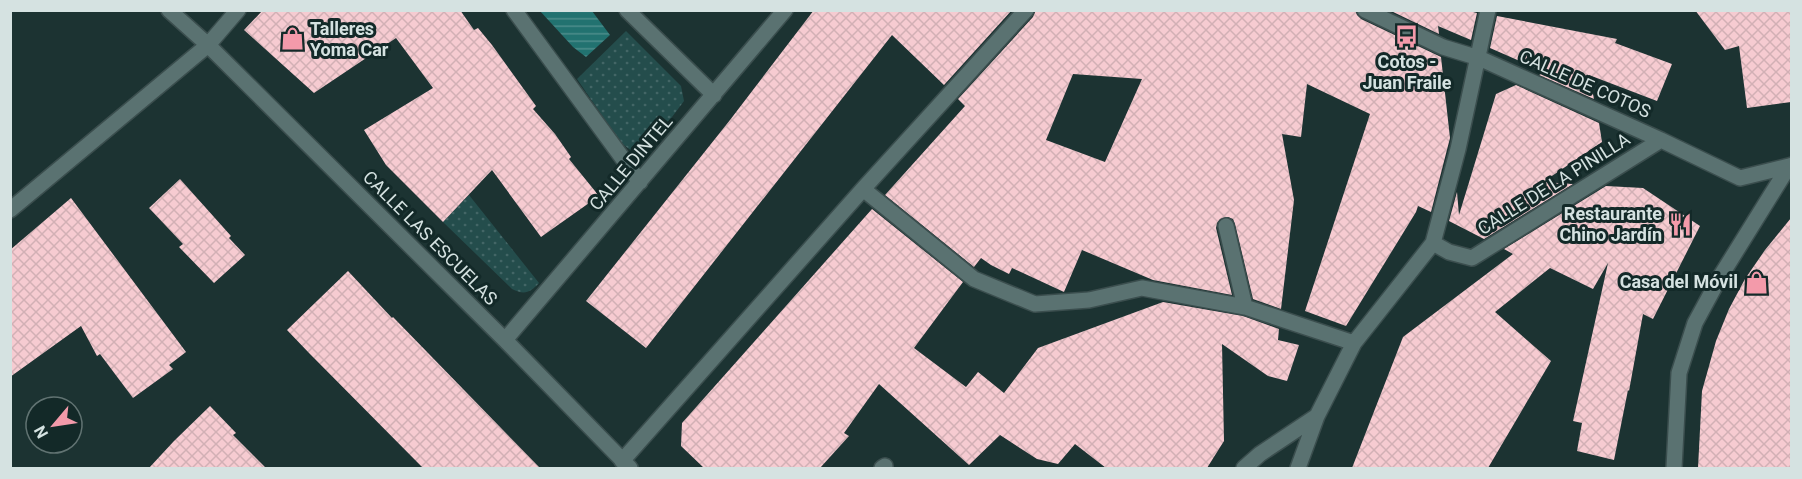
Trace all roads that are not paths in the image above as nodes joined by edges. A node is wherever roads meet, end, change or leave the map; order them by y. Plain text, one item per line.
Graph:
1 (169, 10) edge
2 (238, 10) edge
3 (514, 10) edge
4 (627, 10) edge
5 (785, 10) edge
6 (1026, 10) edge
7 (1365, 10) edge
8 (1488, 10) edge
9 (208, 45) junction
10 (1479, 58) junction
11 (714, 95) junction
12 (1661, 140) junction
13 (1790, 165) edge
14 (640, 182) junction
15 (863, 189) junction
16 (10, 210) edge
17 (1226, 226) dead end
18 (1433, 243) junction
19 (1245, 308) junction
20 (505, 340) junction
21 (1354, 343) junction
22 (1317, 416) junction
23 (626, 465) edge
24 (1244, 468) edge
25 (1298, 468) edge
26 (1674, 468) edge

1 - 9 street, CALLE LAS ESCUELAS
2 - 9 street
3 - 14 street
4 - 11 street
5 - 11 street, CALLE DINTEL
6 - 15 street, CALLE LAS ESCUELAS
7 - 10 street, CALLE DE COTOS
8 - 10 street
9 - 16 street
9 - 20 street, CALLE LAS ESCUELAS
10 - 12 street, CALLE DE COTOS
10 - 18 street
11 - 14 street, CALLE DINTEL
12 - 13 street, CALLE DE COTOS
12 - 18 street, CALLE DE LA PINILLA
13 - 26 street
14 - 20 street, CALLE DINTEL
15 - 19 street
15 - 23 street, CALLE LAS ESCUELAS
17 - 19 street
18 - 21 street
19 - 21 street
20 - 23 street, CALLE LAS ESCUELAS
21 - 22 street
22 - 24 street
22 - 25 street

